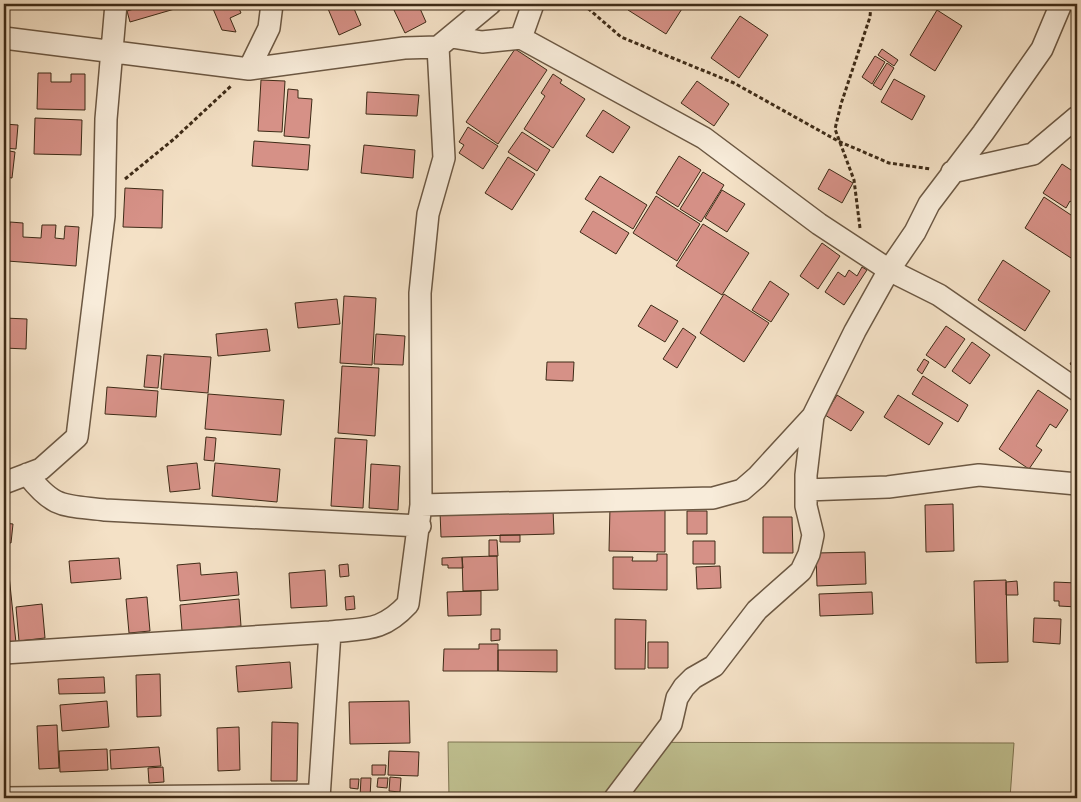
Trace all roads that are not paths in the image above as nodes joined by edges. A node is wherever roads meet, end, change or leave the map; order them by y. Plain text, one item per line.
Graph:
1 (116, 4) edge
2 (272, 4) edge
3 (490, 4) edge
4 (533, 4) edge
5 (1061, 4) edge
6 (4, 38) edge
7 (521, 38) junction
8 (445, 42) junction
9 (112, 51) junction
10 (249, 69) junction
11 (1077, 117) edge
12 (952, 172) junction
13 (889, 270) junction
14 (1077, 390) edge
15 (813, 416) junction
16 (27, 474) junction
17 (4, 483) edge
18 (1077, 484) edge
19 (806, 490) junction
20 (420, 516) junction
21 (330, 632) junction
22 (4, 653) edge
23 (319, 797) edge
24 (4, 798) edge
25 (614, 798) edge

1 - 9 street
2 - 10 street
3 - 8 street
4 - 7 street
5 - 12 street
6 - 9 street
7 - 8 street
7 - 13 street
8 - 10 street
8 - 20 street
9 - 10 street
9 - 16 street
11 - 12 street
12 - 13 street
13 - 14 street
13 - 15 street
15 - 19 street
15 - 20 street
16 - 17 street
16 - 20 street
18 - 19 street
19 - 25 street
20 - 21 street
21 - 22 street
21 - 23 street
23 - 24 street

